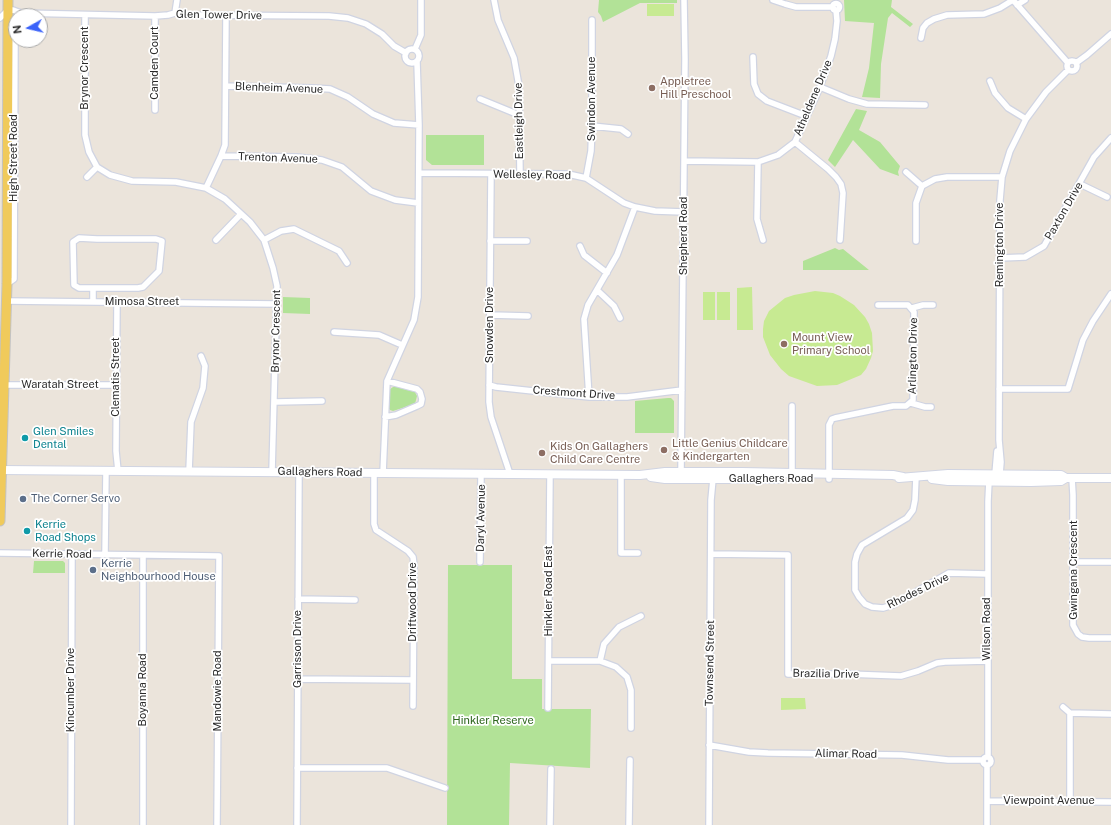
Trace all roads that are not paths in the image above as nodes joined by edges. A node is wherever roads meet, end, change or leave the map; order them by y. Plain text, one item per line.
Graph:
1 (177, 0) edge
2 (421, 0) edge
3 (494, 0) edge
4 (684, 0) edge
5 (773, 0) edge
6 (1013, 0) edge
7 (1025, 0) edge
8 (835, 5) edge
9 (1017, 5) junction
10 (8, 11) edge
11 (175, 13) junction
12 (48, 14) edge
13 (86, 15) junction
14 (154, 16) junction
15 (226, 16) junction
16 (592, 20) dead end
17 (5, 24) edge
18 (1111, 34) edge
19 (921, 38) dead end
20 (416, 49) junction
21 (406, 53) junction
22 (754, 57) dead end
23 (417, 62) junction
24 (1068, 63) junction
25 (1076, 63) junction
26 (1068, 70) junction
27 (990, 81) dead end
28 (226, 86) junction
29 (820, 87) junction
30 (480, 99) dead end
31 (925, 105) dead end
32 (155, 110) dead end
33 (519, 115) junction
34 (806, 116) junction
35 (1026, 119) junction
36 (419, 125) junction
37 (592, 126) junction
38 (628, 134) dead end
39 (1111, 138) edge
40 (795, 142) junction
41 (221, 156) junction
42 (684, 161) junction
43 (758, 162) junction
44 (97, 167) junction
45 (906, 172) dead end
46 (419, 173) junction
47 (491, 174) junction
48 (520, 174) junction
49 (87, 177) dead end
50 (1002, 177) junction
51 (586, 178) junction
52 (1080, 184) junction
53 (922, 186) junction
54 (206, 188) junction
55 (1107, 198) dead end
56 (418, 203) junction
57 (635, 207) junction
58 (684, 212) junction
59 (241, 214) junction
60 (216, 240) dead end
61 (264, 240) junction
62 (763, 240) dead end
63 (840, 240) dead end
64 (490, 241) junction
65 (527, 241) dead end
66 (916, 241) dead end
67 (580, 246) dead end
68 (1000, 258) junction
69 (347, 263) dead end
70 (607, 273) junction
71 (93, 288) junction
72 (597, 290) junction
73 (1111, 294) edge
74 (7, 301) junction
75 (93, 302) junction
76 (117, 302) junction
77 (277, 304) junction
78 (878, 305) dead end
79 (933, 305) dead end
80 (912, 308) junction
81 (490, 315) junction
82 (528, 316) dead end
83 (620, 318) dead end
84 (334, 332) dead end
85 (3, 340) edge
86 (402, 345) junction
87 (201, 356) dead end
88 (3, 362) edge
89 (387, 381) junction
90 (4, 384) junction
91 (116, 385) junction
92 (490, 385) junction
93 (999, 389) junction
94 (682, 390) junction
95 (589, 396) junction
96 (322, 401) dead end
97 (275, 402) junction
98 (911, 403) junction
99 (792, 406) dead end
100 (931, 407) dead end
101 (385, 417) junction
102 (999, 440) junction
103 (1, 470) edge
104 (112, 471) junction
105 (189, 471) junction
106 (272, 472) junction
107 (299, 472) junction
108 (374, 473) junction
109 (383, 473) junction
110 (481, 474) junction
111 (510, 474) junction
112 (550, 474) junction
113 (621, 475) junction
114 (681, 476) junction
115 (792, 476) junction
116 (829, 477) junction
117 (923, 477) junction
118 (995, 477) junction
119 (1071, 478) junction
120 (1111, 478) edge
121 (711, 479) junction
122 (0, 515) edge
123 (0, 520) edge
124 (638, 552) dead end
125 (0, 553) edge
126 (72, 554) junction
127 (105, 554) junction
128 (711, 554) junction
129 (144, 555) junction
130 (219, 556) joint
131 (480, 562) dead end
132 (1074, 562) junction
133 (1111, 562) edge
134 (987, 574) junction
135 (298, 599) junction
136 (355, 600) dead end
137 (641, 616) dead end
138 (1111, 638) edge
139 (548, 661) junction
140 (600, 661) junction
141 (988, 661) junction
142 (298, 680) junction
143 (413, 680) junction
144 (413, 706) dead end
145 (1063, 707) dead end
146 (548, 708) dead end
147 (1070, 714) junction
148 (1111, 714) edge
149 (631, 728) dead end
150 (709, 745) junction
151 (985, 759) junction
152 (630, 760) dead end
153 (297, 768) junction
154 (551, 769) dead end
155 (445, 788) dead end
156 (988, 801) junction
157 (1070, 802) junction
158 (1111, 802) edge
159 (71, 825) edge
160 (142, 825) edge
161 (217, 825) edge
162 (297, 825) edge
163 (550, 825) edge
164 (629, 825) edge
165 (708, 825) edge
166 (987, 825) edge

1 - 11 street
2 - 20 street
3 - 33 street, Eastleigh Drive
4 - 42 street, Shepherd Road
5 - 8 street
6 - 9 street
6 - 19 street
7 - 9 street
8 - 29 street, Atheldene Drive
9 - 24 street
10 - 17 main road, High Street Road
11 - 14 street, Glen Tower Drive
11 - 15 street, Glen Tower Drive
12 - 13 street, Glen Tower Drive
13 - 14 street, Glen Tower Drive
13 - 44 street, Brynor Crescent
14 - 32 street, Camden Court
15 - 21 street, Glen Tower Drive
15 - 28 street
16 - 37 street, Swindon Avenue
17 - 74 main road, High Street Road
18 - 25 street
20 - 21 street
20 - 23 street
21 - 23 street
22 - 34 street
23 - 36 street
24 - 25 street
24 - 26 street
25 - 26 street
26 - 35 street, Remington Drive
27 - 35 street
28 - 36 street, Blenheim Avenue
28 - 41 street
29 - 31 street
29 - 34 street, Atheldene Drive
30 - 33 street
33 - 48 street, Eastleigh Drive
34 - 40 street, Atheldene Drive
35 - 50 street, Remington Drive
36 - 46 street
37 - 38 street
37 - 51 street, Swindon Avenue
39 - 52 street, Paxton Drive
40 - 43 street, Atheldene Drive
40 - 63 street
41 - 54 street
41 - 56 street, Trenton Avenue
42 - 43 street, Atheldene Drive
42 - 58 street, Shepherd Road
43 - 62 street
44 - 49 street
44 - 54 street, Brynor Crescent
45 - 53 street
46 - 47 street, Wellesley Road
46 - 56 street
47 - 48 street, Wellesley Road
47 - 64 street, Snowden Drive
48 - 51 street, Wellesley Road
50 - 53 street
50 - 68 street, Remington Drive
51 - 57 street, Wellesley Road
52 - 55 street
52 - 68 street, Paxton Drive
53 - 66 street
54 - 59 street, Brynor Crescent
56 - 86 street
57 - 58 street, Wellesley Road
57 - 70 street
58 - 94 street, Shepherd Road
59 - 60 street
59 - 61 street, Brynor Crescent
61 - 69 street
61 - 77 street, Brynor Crescent
64 - 65 street
64 - 81 street, Snowden Drive
67 - 70 street
68 - 93 street, Remington Drive
70 - 72 street
71 - 71 street
71 - 75 street
72 - 83 street
72 - 95 street
73 - 93 street
74 - 75 street, Mimosa Street
74 - 85 main road, High Street Road
75 - 76 street, Mimosa Street
76 - 77 street, Mimosa Street
76 - 91 street, Clematis Street
77 - 97 street, Brynor Crescent
78 - 80 street, Arlington Drive
79 - 80 street, Arlington Drive
80 - 98 street, Arlington Drive
81 - 82 street
81 - 92 street, Snowden Drive
84 - 86 street
85 - 88 main road, High Street Road
86 - 89 street
87 - 105 street
88 - 90 main road, High Street Road
89 - 101 street
89 - 101 street
90 - 91 street, Waratah Street
90 - 103 main road, High Street Road
91 - 104 street, Clematis Street
92 - 95 street, Crestmont Drive
92 - 111 street, Snowden Drive
93 - 102 street, Remington Drive
94 - 95 street, Crestmont Drive
94 - 114 street, Shepherd Road
96 - 97 street
97 - 106 street, Brynor Crescent
98 - 100 street, Arlington Drive
98 - 116 street, Arlington Drive
99 - 115 street
101 - 109 street
102 - 118 street, Remington Drive
102 - 118 street, Remington Drive
103 - 104 street, Gallaghers Road
103 - 122 main road, High Street Road
104 - 105 street, Gallaghers Road
104 - 127 street, Clematis Street
105 - 106 street, Gallaghers Road
106 - 107 street, Gallaghers Road
107 - 108 street, Gallaghers Road
107 - 135 street, Garrisson Drive
108 - 109 street, Gallaghers Road
108 - 143 street, Driftwood Drive
109 - 110 street, Gallaghers Road
110 - 111 street, Gallaghers Road
110 - 131 street, Daryl Avenue
111 - 112 street, Gallaghers Road
112 - 113 street, Gallaghers Road
112 - 139 street, Hinkler Road East
113 - 114 street, Gallaghers Road
113 - 124 street
114 - 115 street, Gallaghers Road
114 - 121 street, Gallaghers Road
115 - 116 street, Gallaghers Road
115 - 121 street, Gallaghers Road
116 - 117 street, Gallaghers Road
117 - 118 street, Gallaghers Road
117 - 134 street, Rhodes Drive
118 - 119 street, Gallaghers Road
118 - 119 street, Gallaghers Road
118 - 134 street, Wilson Road
119 - 120 street, Gallaghers Road
119 - 132 street, Gwingana Crescent
121 - 128 street, Townsend Street
122 - 123 main road, High Street Road
125 - 126 street, Kerrie Road
126 - 127 street, Kerrie Road
126 - 159 street, Kincumber Drive
127 - 129 street, Kerrie Road
128 - 141 street, Brazilia Drive
128 - 150 street, Townsend Street
129 - 130 street, Kerrie Road
129 - 160 street, Boyanna Road
130 - 161 street, Mandowie Road
132 - 133 street
132 - 138 street, Gwingana Crescent
134 - 141 street, Wilson Road
135 - 136 street
135 - 142 street, Garrisson Drive
137 - 140 street
139 - 140 street
139 - 146 street, Hinkler Road East
140 - 149 street
141 - 151 street, Wilson Road
142 - 143 street
142 - 153 street, Garrisson Drive
143 - 144 street, Driftwood Drive
145 - 147 street
147 - 148 street
147 - 157 street
150 - 151 street, Alimar Road
150 - 165 street, Townsend Street
151 - 156 street
152 - 164 street
153 - 155 street
153 - 162 street, Garrisson Drive
154 - 163 street
156 - 157 street, Viewpoint Avenue
156 - 166 street
157 - 158 street, Viewpoint Avenue

